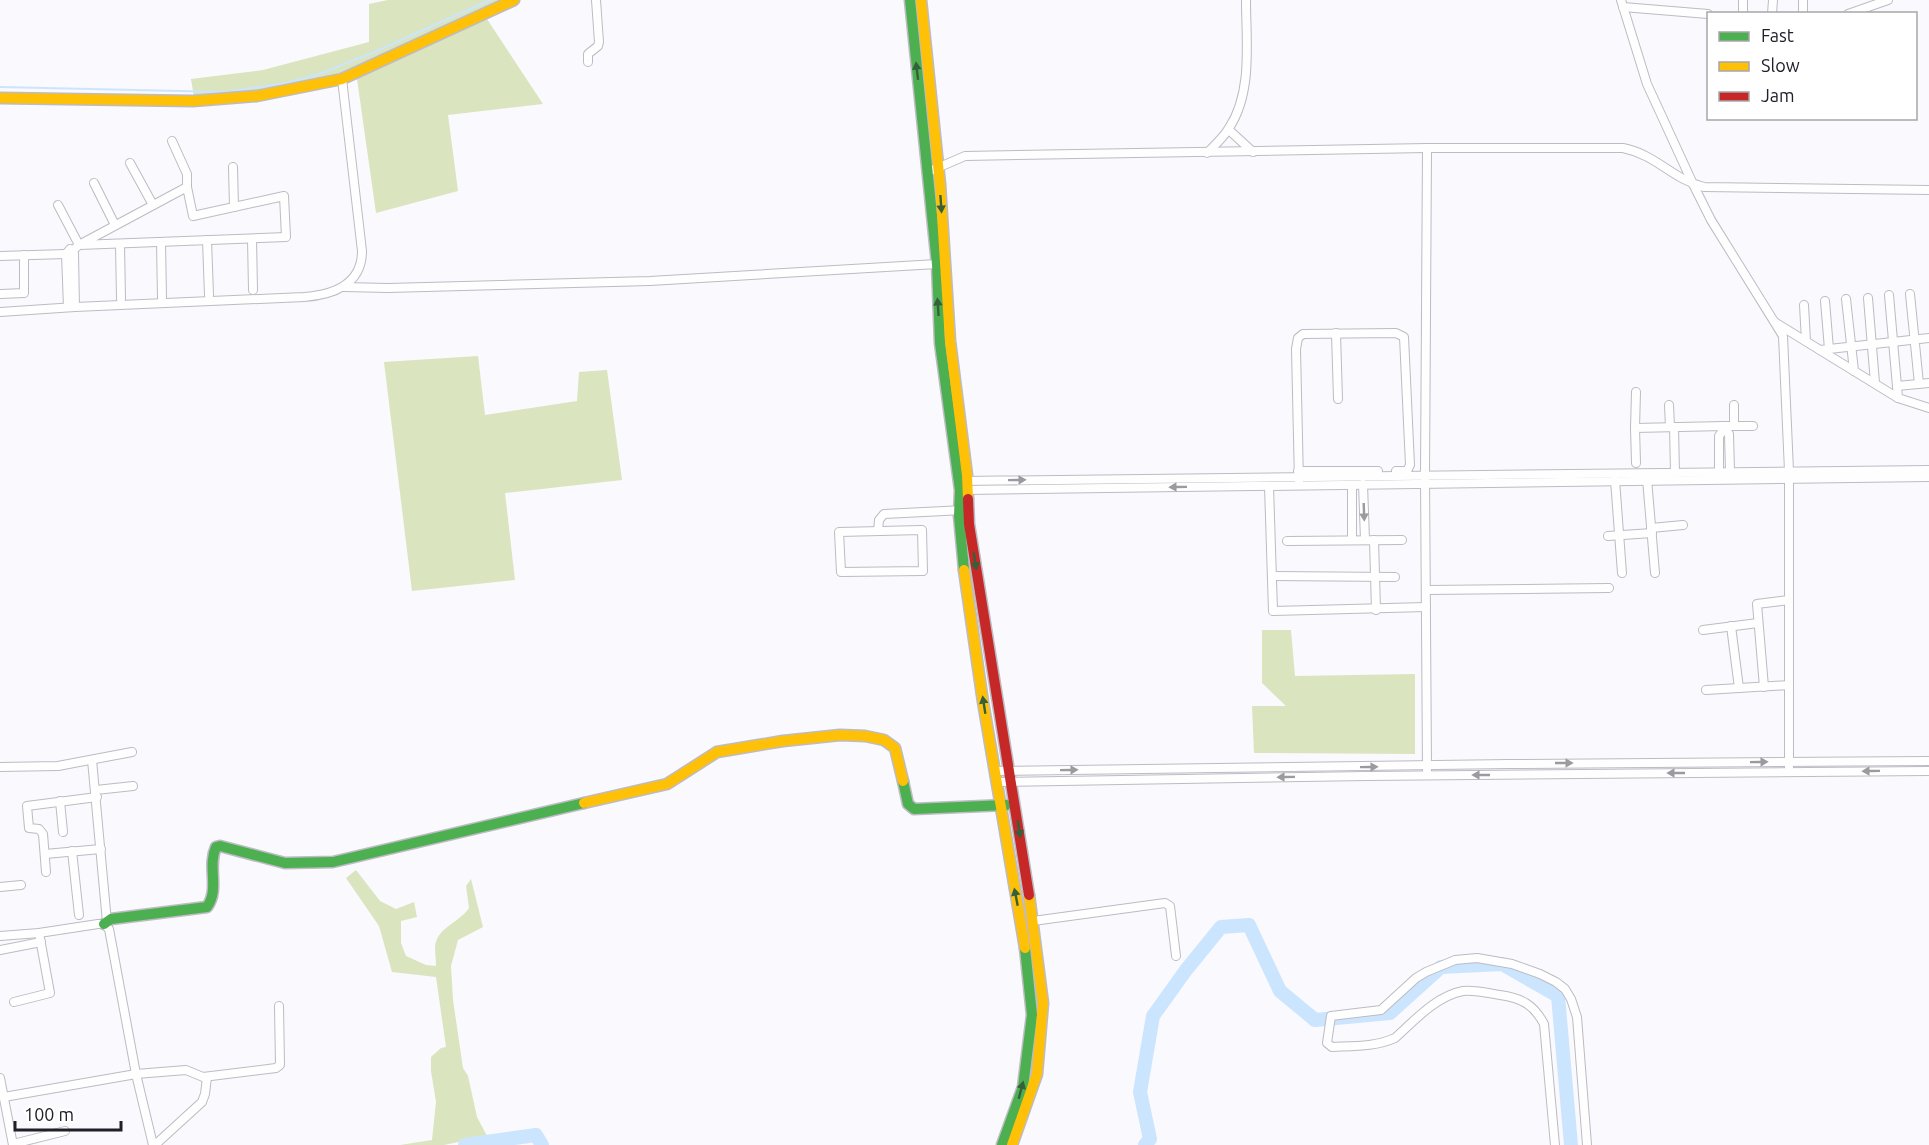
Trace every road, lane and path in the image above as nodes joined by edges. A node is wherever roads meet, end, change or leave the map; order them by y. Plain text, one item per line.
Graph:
1 (514, 0) edge
2 (596, 0) edge
3 (910, 0) edge
4 (921, 0) edge
5 (1245, 0) edge
6 (1888, 0) edge
7 (1879, 2) edge
8 (1622, 3) edge
9 (1853, 12) edge
10 (1707, 14) edge
11 (588, 62) dead end
12 (342, 79) junction
13 (0, 98) edge
14 (1229, 130) junction
15 (172, 141) dead end
16 (1427, 148) junction
17 (1253, 152) junction
18 (1207, 153) junction
19 (130, 163) dead end
20 (233, 167) dead end
21 (933, 169) junction
22 (94, 183) dead end
23 (1693, 184) junction
24 (187, 187) junction
25 (1929, 190) edge
26 (58, 205) dead end
27 (153, 205) junction
28 (234, 207) junction
29 (115, 225) junction
30 (252, 239) junction
31 (207, 240) junction
32 (161, 242) junction
33 (120, 244) junction
34 (72, 250) junction
35 (24, 255) junction
36 (0, 256) edge
37 (937, 264) junction
38 (344, 287) junction
39 (254, 290) dead end
40 (1, 294) edge
41 (1910, 294) dead end
42 (209, 295) dead end
43 (1889, 295) dead end
44 (162, 298) dead end
45 (1846, 298) dead end
46 (1868, 298) dead end
47 (122, 299) dead end
48 (1825, 302) dead end
49 (1804, 305) dead end
50 (72, 307) junction
51 (0, 312) edge
52 (1775, 322) junction
53 (1336, 333) junction
54 (1929, 338) edge
55 (1916, 340) junction
56 (1806, 342) junction
57 (1893, 342) junction
58 (1872, 344) junction
59 (1851, 346) junction
60 (1824, 350) junction
61 (1854, 370) junction
62 (1875, 383) junction
63 (1929, 383) edge
64 (1919, 384) junction
65 (1897, 386) junction
66 (1636, 392) dead end
67 (1898, 398) junction
68 (1338, 399) dead end
69 (1670, 405) dead end
70 (1734, 405) dead end
71 (1929, 408) edge
72 (1734, 426) junction
73 (1753, 426) dead end
74 (1672, 427) junction
75 (1725, 427) junction
76 (1635, 428) junction
77 (1408, 438) junction
78 (1425, 439) junction
79 (1636, 463) dead end
80 (1929, 470) edge
81 (1719, 472) junction
82 (1730, 472) junction
83 (1674, 473) junction
84 (1789, 474) junction
85 (1929, 477) edge
86 (1299, 478) junction
87 (1425, 479) junction
88 (1647, 479) junction
89 (1615, 480) junction
90 (1352, 484) junction
91 (1363, 484) junction
92 (964, 485) junction
93 (1269, 486) junction
94 (964, 510) junction
95 (1683, 525) dead end
96 (1652, 530) junction
97 (878, 531) junction
98 (1619, 535) junction
99 (1608, 536) dead end
100 (1287, 540) dead end
101 (1352, 540) junction
102 (1369, 540) junction
103 (1402, 540) dead end
104 (1622, 573) dead end
105 (1655, 573) dead end
106 (1272, 576) junction
107 (1375, 577) junction
108 (1395, 577) dead end
109 (1609, 588) dead end
110 (1425, 590) junction
111 (1789, 600) junction
112 (1426, 607) junction
113 (1376, 610) junction
114 (1758, 622) junction
115 (1731, 626) junction
116 (1703, 630) dead end
117 (1789, 685) junction
118 (1764, 687) junction
119 (1739, 688) junction
120 (1706, 690) dead end
121 (132, 752) dead end
122 (92, 760) junction
123 (1929, 761) edge
124 (1789, 762) junction
125 (1426, 766) junction
126 (0, 767) edge
127 (1929, 771) edge
128 (1789, 772) junction
129 (1427, 775) junction
130 (1012, 776) junction
131 (996, 777) junction
132 (1028, 781) junction
133 (133, 786) dead end
134 (96, 793) junction
135 (60, 801) junction
136 (1015, 801) junction
137 (1001, 806) junction
138 (63, 832) dead end
139 (101, 849) junction
140 (72, 851) junction
141 (45, 854) junction
142 (46, 872) dead end
143 (21, 885) dead end
144 (0, 887) edge
145 (79, 915) dead end
146 (1033, 921) junction
147 (105, 923) junction
148 (39, 933) junction
149 (0, 936) edge
150 (41, 942) junction
151 (0, 950) edge
152 (1176, 956) dead end
153 (14, 1002) dead end
154 (279, 1006) dead end
155 (1037, 1016) junction
156 (136, 1074) junction
157 (207, 1077) junction
158 (0, 1078) edge
159 (4, 1097) junction
160 (65, 1131) dead end
161 (13, 1145) edge
162 (154, 1145) edge
163 (1002, 1145) edge
164 (1012, 1145) edge
165 (1555, 1145) edge
166 (1587, 1145) edge

1 - 12 street
2 - 11 street
21 -> 3 street
4 - 21 street
5 - 14 street
6 - 7 street
7 - 9 street
8 - 10 street
8 - 23 street
12 - 13 street
12 - 38 street
14 - 17 street
14 - 18 street
15 - 24 street
16 - 17 street
16 - 23 street
16 - 78 street
17 - 18 street
18 - 21 street
19 - 27 street
20 - 28 street
21 - 37 street
21 -> 92 street
22 - 29 street
23 - 25 street
23 - 52 street
24 - 27 street
24 - 28 street
26 - 34 street
27 - 29 street
28 - 30 street
29 - 34 street
30 - 31 street
30 - 39 street
31 - 32 street
31 - 42 street
32 - 33 street
32 - 44 street
33 - 34 street
33 - 47 street
34 - 35 street
34 - 50 street
35 - 36 street
35 - 40 street
37 - 38 street
92 -> 37 street
38 - 50 street
41 - 55 street
43 - 57 street
45 - 59 street
46 - 58 street
48 - 60 street
49 - 56 street
50 - 51 street
52 - 56 street
52 - 84 street
53 - 68 street
53 - 77 street
53 - 86 street
54 - 55 street
55 - 57 street
55 - 64 street
56 - 60 street
57 - 58 street
57 - 65 street
58 - 59 street
58 - 62 street
59 - 60 street
59 - 61 street
60 - 61 street
61 - 62 street
62 - 67 street
63 - 64 street
64 - 65 street
65 - 67 street
66 - 76 street
67 - 71 street
69 - 74 street
70 - 72 street
72 - 73 street
72 - 75 street
74 - 75 street
74 - 76 street
74 - 83 street
75 - 81 street
75 - 82 street
76 - 79 street
77 - 78 street
77 - 86 street
78 - 87 street
80 - 84 street
81 - 82 street
81 - 83 street
82 - 84 street
83 - 87 street
84 - 85 street
84 - 88 street
84 - 111 street
86 - 87 street
86 - 90 street
92 -> 86 street
86 - 93 street
87 - 89 street
87 - 91 street
87 - 110 street
88 - 89 street
88 - 96 street
89 - 98 street
90 - 91 street
90 - 101 street
91 -> 102 street
93 -> 92 street
92 - 94 street
93 - 106 street
94 - 97 street
94 -> 130 street
131 -> 94 street
95 - 96 street
96 - 98 street
96 - 105 street
97 - 97 street
98 - 99 street
98 - 104 street
100 - 101 street
101 - 102 street
102 - 103 street
102 - 107 street
106 - 107 street
106 - 113 street
107 - 108 street
107 - 113 street
109 - 110 street
110 - 112 street
111 - 114 street
111 - 117 street
112 - 113 street
112 - 125 street
114 - 115 street
114 - 118 street
115 - 116 street
115 - 119 street
117 - 118 street
117 - 124 street
118 - 119 street
119 - 120 street
121 - 122 street
122 - 126 street
122 - 134 street
123 - 124 street
125 -> 124 street
124 - 128 street
125 - 129 street
130 -> 125 street
127 -> 128 street
128 -> 129 street
129 -> 132 street
130 - 131 street
130 - 132 street
130 - 136 street
131 - 137 street
132 - 136 street
133 - 134 street
134 - 135 street
134 - 139 street
135 - 138 street
135 - 141 street
136 - 137 street
136 -> 146 street
137 - 147 street
155 -> 137 street
139 - 140 street
139 - 147 street
140 - 141 street
140 - 145 street
141 - 142 street
143 - 144 street
146 - 152 street
146 - 155 street
147 - 148 street
147 - 156 street
148 - 149 street
148 - 150 street
150 - 151 street
150 - 153 street
154 - 157 street
163 -> 155 street
155 - 164 street
156 - 157 street
156 - 159 street
156 - 162 street
157 - 162 street
158 - 159 street
159 - 161 street
160 - 161 street
165 - 166 street

